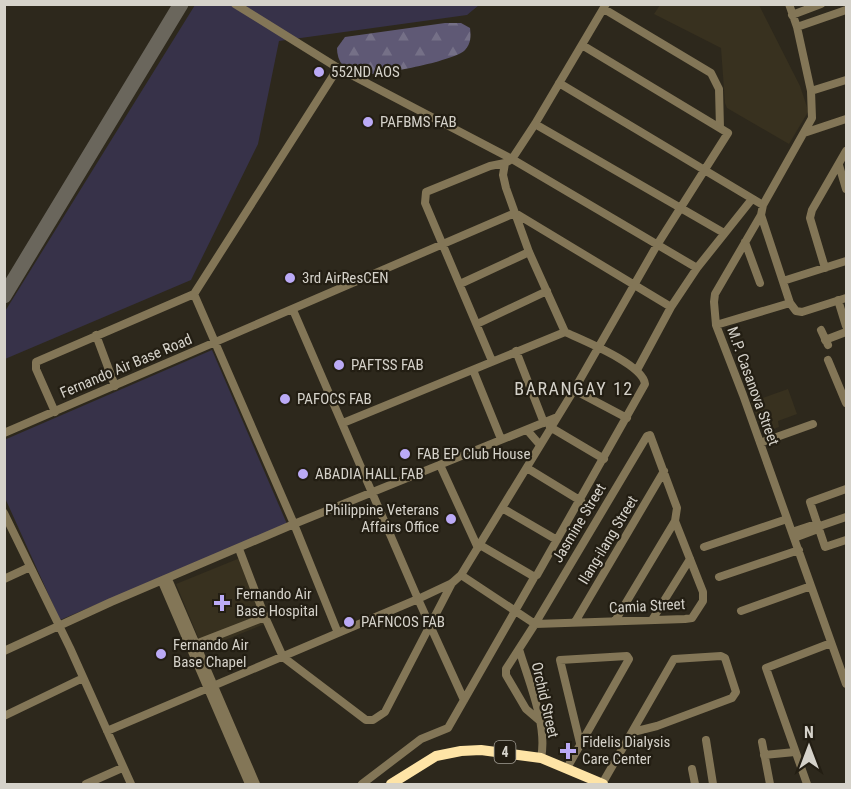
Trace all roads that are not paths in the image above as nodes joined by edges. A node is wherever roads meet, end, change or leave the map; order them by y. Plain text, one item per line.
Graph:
1 (235, 4) edge
2 (789, 4) edge
3 (821, 4) edge
4 (605, 7) edge
5 (846, 10) edge
6 (792, 15) junction
7 (796, 27) junction
8 (582, 45) junction
9 (338, 68) junction
10 (846, 80) edge
11 (559, 83) junction
12 (811, 91) junction
13 (846, 119) edge
14 (535, 124) junction
15 (720, 128) junction
16 (804, 133) junction
17 (846, 151) edge
18 (509, 161) junction
19 (839, 165) junction
20 (703, 170) junction
21 (846, 189) edge
22 (752, 199) junction
23 (763, 205) junction
24 (680, 208) junction
25 (515, 213) junction
26 (761, 215) junction
27 (724, 233) junction
28 (745, 242) junction
29 (444, 244) junction
30 (657, 245) junction
31 (529, 252) junction
32 (846, 261) edge
33 (825, 267) junction
34 (697, 268) junction
35 (783, 280) junction
36 (760, 283) dead end
37 (460, 284) junction
38 (634, 284) junction
39 (547, 291) junction
40 (194, 294) junction
41 (842, 299) edge
42 (790, 303) junction
43 (670, 307) junction
44 (294, 310) junction
45 (477, 324) junction
46 (716, 325) junction
47 (846, 326) edge
48 (821, 330) dead end
49 (565, 332) junction
50 (846, 332) edge
51 (96, 335) junction
52 (215, 342) junction
53 (598, 347) junction
54 (516, 351) junction
55 (828, 360) dead end
56 (492, 361) junction
57 (473, 370) junction
58 (637, 370) junction
59 (116, 386) junction
60 (574, 390) junction
61 (846, 403) edge
62 (55, 412) junction
63 (627, 418) junction
64 (343, 423) junction
65 (813, 424) dead end
66 (547, 425) junction
67 (526, 430) junction
68 (4, 433) edge
69 (646, 436) joint
70 (501, 439) junction
71 (760, 443) junction
72 (540, 444) junction
73 (604, 459) junction
74 (440, 465) junction
75 (527, 468) junction
76 (664, 471) junction
77 (846, 489) edge
78 (373, 492) junction
79 (581, 501) junction
80 (502, 508) junction
81 (4, 513) edge
82 (846, 517) edge
83 (788, 519) junction
84 (675, 521) junction
85 (294, 524) junction
86 (817, 526) junction
87 (793, 535) junction
88 (557, 540) junction
89 (846, 540) edge
90 (479, 546) junction
91 (704, 547) dead end
92 (239, 549) junction
93 (799, 550) junction
94 (690, 559) junction
95 (30, 567) junction
96 (461, 575) junction
97 (535, 576) junction
98 (719, 577) dead end
99 (4, 579) edge
100 (165, 580) junction
101 (452, 584) junction
102 (811, 586) junction
103 (418, 599) junction
104 (741, 611) dead end
105 (516, 612) junction
106 (265, 617) junction
107 (652, 620) junction
108 (615, 621) junction
109 (575, 622) junction
110 (535, 624) junction
111 (430, 625) junction
112 (58, 626) junction
113 (338, 633) junction
114 (831, 643) junction
115 (193, 646) junction
116 (519, 649) junction
117 (4, 651) edge
118 (283, 657) junction
119 (83, 678) junction
120 (846, 684) edge
121 (210, 686) junction
122 (464, 700) junction
123 (4, 716) edge
124 (540, 721) junction
125 (107, 731) junction
126 (633, 732) junction
127 (706, 740) dead end
128 (762, 742) dead end
129 (579, 743) junction
130 (795, 752) junction
131 (764, 755) junction
132 (541, 758) junction
133 (242, 761) junction
134 (122, 768) junction
135 (567, 768) junction
136 (692, 769) dead end
137 (86, 784) edge
138 (131, 784) edge
139 (249, 784) edge
140 (256, 784) edge
141 (362, 784) edge
142 (391, 784) edge
143 (602, 784) edge
144 (695, 784) edge
145 (713, 784) edge
146 (770, 784) edge
147 (807, 784) edge

1 - 9 street
2 - 6 street, M.P. Casanova Street
3 - 6 street
4 - 8 street
4 - 15 street
5 - 7 street
6 - 7 street, M.P. Casanova Street
7 - 12 street, M.P. Casanova Street
8 - 11 street
8 - 15 street
9 - 18 street
9 - 40 street
10 - 12 street
11 - 14 street
11 - 20 street
12 - 16 street, M.P. Casanova Street
13 - 16 street
14 - 18 street
14 - 24 street
15 - 20 street
16 - 23 street, M.P. Casanova Street
17 - 19 street
18 - 25 street
18 - 29 street
18 - 30 street
19 - 21 street
19 - 33 street
20 - 22 street
20 - 24 street
22 - 23 street
22 - 27 street
23 - 26 street, M.P. Casanova Street
24 - 27 street
24 - 30 street
25 - 29 street
25 - 31 street
25 - 38 street
26 - 28 street, M.P. Casanova Street
26 - 35 street
27 - 34 street
28 - 36 street
28 - 46 street, M.P. Casanova Street
29 - 37 street
29 - 44 street
30 - 34 street
30 - 38 street
31 - 37 street
31 - 39 street
32 - 33 street
33 - 35 street
34 - 43 street
35 - 42 street
37 - 45 street
38 - 43 street
38 - 53 street
39 - 45 street
39 - 49 street
40 - 51 street
40 - 52 street
41 - 42 street
41 - 47 street
42 - 46 street
43 - 58 street
44 - 52 street
44 - 64 street
45 - 56 street
46 - 71 street, M.P. Casanova Street
48 - 50 street
49 - 53 street
49 - 54 street
51 - 59 street
51 - 62 street
52 - 59 street, Fernando Air Base Road
52 - 85 street, Fernando Air Base Road
53 - 58 street
53 - 60 street
54 - 56 street
54 - 66 street
55 - 61 street
56 - 57 street
57 - 64 street
57 - 70 street
58 - 63 street
59 - 62 street, Fernando Air Base Road
60 - 63 street
60 - 66 street
62 - 68 street, Fernando Air Base Road
63 - 73 street
64 - 78 street
65 - 71 street
66 - 67 street
66 - 72 street
66 - 73 street
67 - 70 street
67 - 72 street
69 - 76 street, Camia Street
69 - 110 street, Jasmine Street
70 - 74 street
71 - 83 street, M.P. Casanova Street
72 - 75 street
73 - 79 street
74 - 78 street
74 - 90 street
75 - 79 street
75 - 80 street
76 - 84 street, Camia Street
76 - 109 street, Ilang-ilang Street
77 - 86 street
78 - 85 street
78 - 103 street
79 - 88 street
80 - 88 street
80 - 90 street
81 - 95 street
82 - 86 street
83 - 87 street, M.P. Casanova Street
83 - 91 street
84 - 94 street, Camia Street
84 - 108 street
85 - 92 street
85 - 113 street, Fernando Air Base Road
86 - 87 street
86 - 89 street
87 - 93 street, M.P. Casanova Street
88 - 97 street
90 - 96 street
90 - 97 street
92 - 100 street
92 - 106 street
93 - 98 street
93 - 102 street, M.P. Casanova Street
94 - 107 street
94 - 107 street, Camia Street
95 - 99 street
95 - 112 street
96 - 101 street
96 - 105 street
97 - 105 street
100 - 112 street
100 - 115 street
101 - 103 street
101 - 111 street
102 - 104 street
102 - 114 street, M.P. Casanova Street
103 - 111 street
103 - 113 street
105 - 110 street
105 - 122 street
106 - 115 street
106 - 118 street
107 - 108 street, Camia Street
108 - 109 street, Camia Street
109 - 110 street, Camia Street
110 - 116 street, Jasmine Street
111 - 118 street
111 - 122 street
112 - 117 street
112 - 119 street
113 - 118 street
114 - 120 street, M.P. Casanova Street
114 - 130 street
115 - 121 street
116 - 124 street, Orchid Street
116 - 124 street, Jasmine Street
118 - 121 street
119 - 123 street
119 - 125 street
121 - 125 street
121 - 133 street
122 - 141 street
124 - 132 street, Orchid Street
125 - 134 street
126 - 126 street
126 - 143 street
127 - 145 street
128 - 131 street
129 - 129 street
129 - 135 street
130 - 131 street
130 - 147 street
131 - 146 street
132 - 135 highway, 4
132 - 142 highway, 4
133 - 139 street
133 - 140 street
134 - 137 street
134 - 138 street
135 - 143 highway, 4
136 - 144 street

